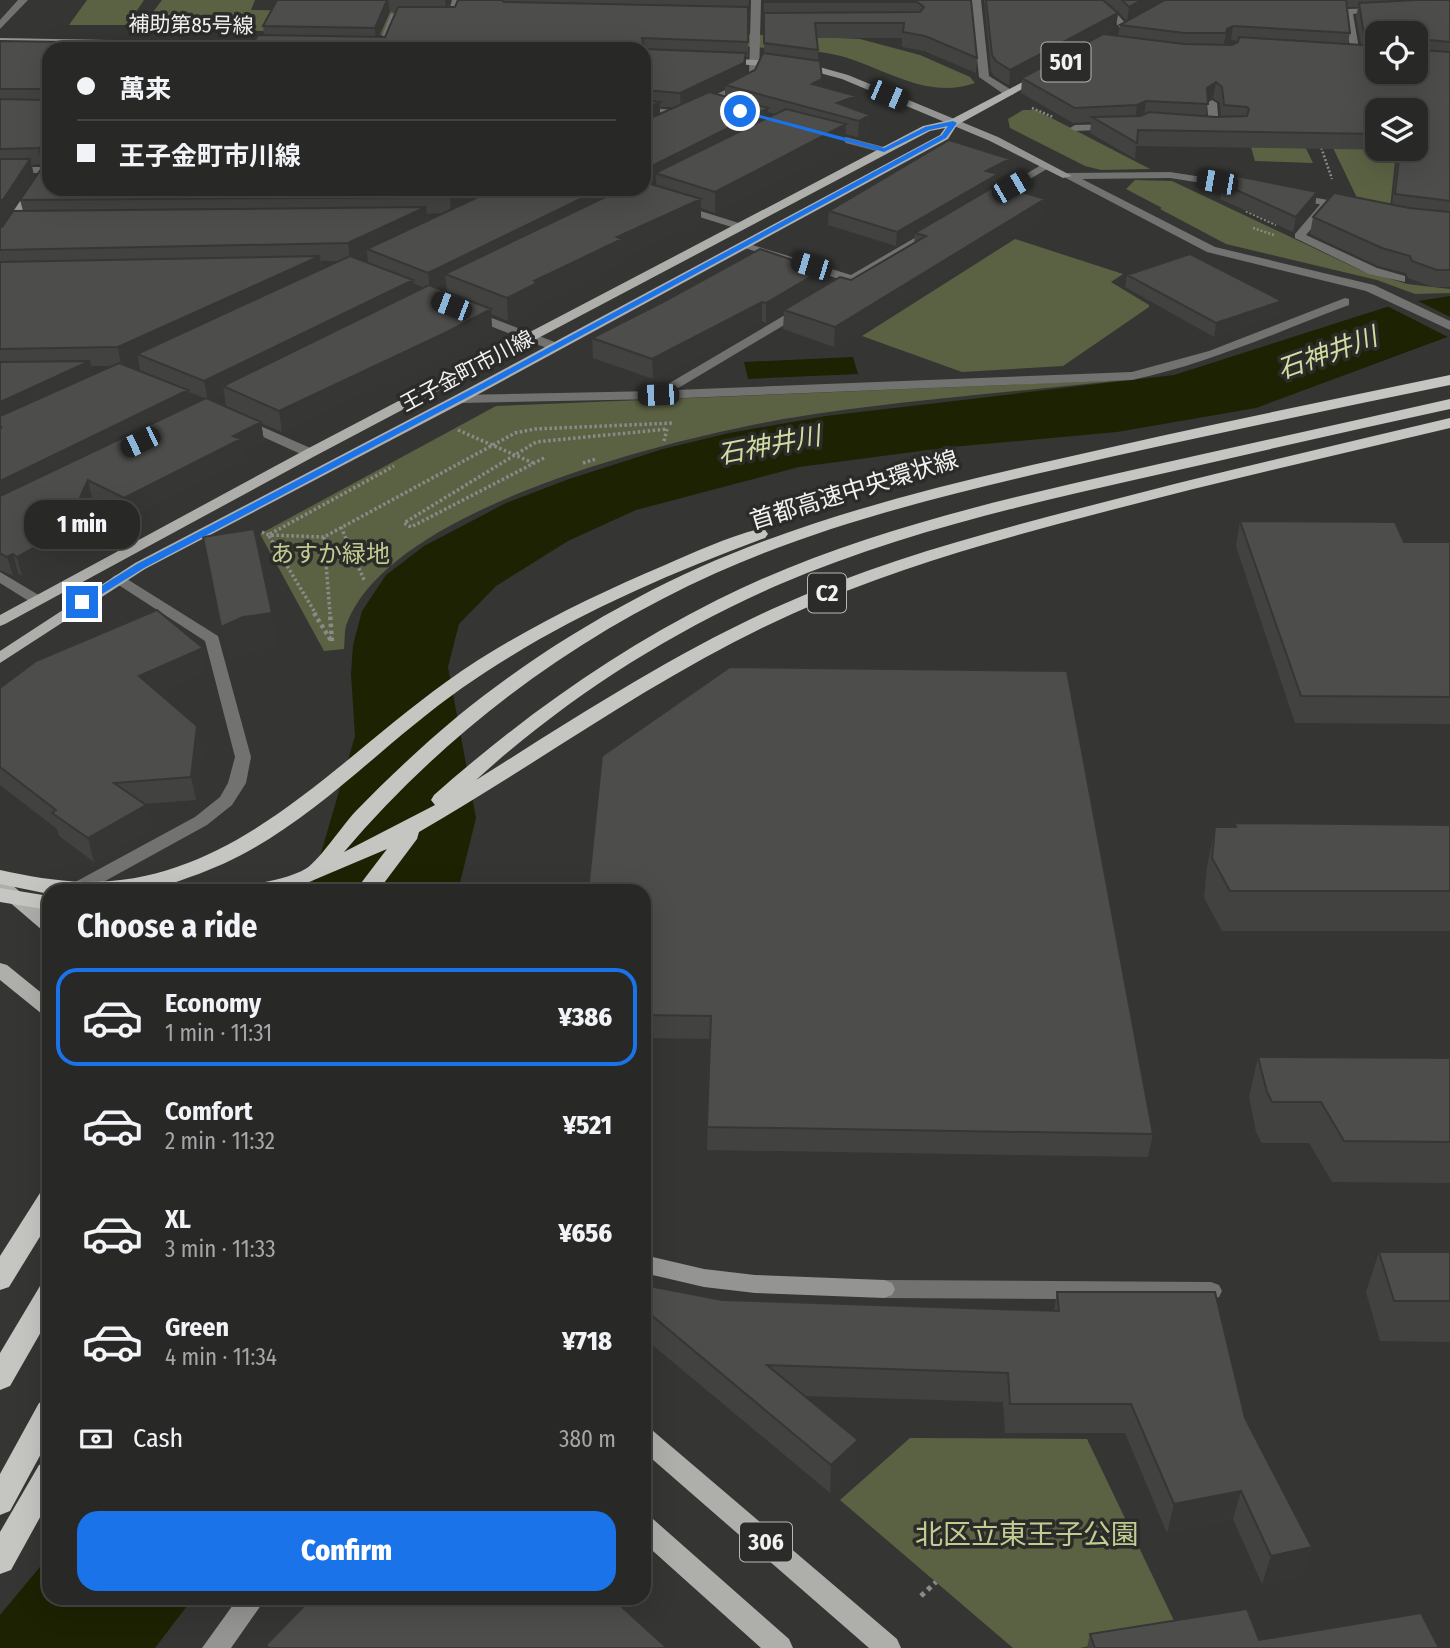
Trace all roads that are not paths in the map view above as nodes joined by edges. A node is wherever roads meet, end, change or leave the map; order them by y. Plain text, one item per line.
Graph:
1 (23, 0) edge
2 (457, 0) edge
3 (756, 0) edge
4 (976, 0) edge
5 (1093, 0) edge
6 (1387, 10) edge
7 (1137, 23) edge
8 (0, 26) edge
9 (1122, 31) joint
10 (0, 41) edge
11 (385, 42) edge
12 (42, 43) edge
13 (1342, 53) edge
14 (712, 61) edge
15 (755, 62) junction
16 (1055, 68) edge
17 (1009, 93) junction
18 (708, 102) junction
19 (1212, 103) edge
20 (731, 108) edge
21 (651, 111) edge
22 (683, 114) junction
23 (663, 123) edge
24 (953, 123) junction
25 (1125, 126) edge
26 (1200, 126) edge
27 (1075, 128) edge
28 (810, 130) edge
29 (884, 150) junction
30 (1047, 166) junction
31 (42, 169) edge
32 (0, 170) edge
33 (1067, 176) junction
34 (42, 177) edge
35 (1256, 189) edge
36 (1280, 194) edge
37 (986, 201) edge
38 (665, 203) edge
39 (1327, 203) junction
40 (1367, 211) edge
41 (6, 222) edge
42 (30, 222) edge
43 (951, 222) edge
44 (738, 226) junction
45 (0, 240) edge
46 (742, 245) junction
47 (852, 279) junction
48 (1401, 279) edge
49 (1345, 302) dead end
50 (453, 307) edge
51 (1450, 326) edge
52 (533, 338) junction
53 (555, 347) junction
54 (1450, 380) edge
55 (658, 395) junction
56 (459, 398) junction
57 (1450, 404) edge
58 (233, 418) edge
59 (1450, 423) edge
60 (310, 453) junction
61 (1071, 460) junction
62 (0, 576) edge
63 (119, 579) junction
64 (37, 600) junction
65 (0, 621) edge
66 (0, 658) edge
67 (0, 877) edge
68 (0, 884) edge
69 (85, 884) edge
70 (140, 884) edge
71 (283, 884) edge
72 (306, 884) edge
73 (371, 884) edge
74 (42, 885) edge
75 (0, 895) edge
76 (42, 905) edge
77 (42, 905) edge
78 (0, 970) edge
79 (42, 1003) edge
80 (42, 1211) edge
81 (651, 1266) edge
82 (0, 1279) edge
83 (1211, 1291) edge
84 (42, 1306) edge
85 (0, 1378) edge
86 (42, 1425) edge
87 (651, 1443) edge
88 (42, 1486) edge
89 (0, 1502) edge
90 (651, 1533) edge
91 (7, 1548) edge
92 (248, 1605) edge
93 (215, 1648) edge
94 (780, 1648) edge
95 (888, 1648) edge

1 - 8 street
2 - 11 street
3 - 15 street
4 - 17 street
5 - 9 street
6 - 13 street
7 - 9 main road
10 - 12 street, 補助第85号線
14 - 15 street
15 - 18 street
15 - 24 street
16 - 17 main road, 王子金町市川線 / 501
17 - 24 main road, 王子金町市川線 / 501
18 - 20 street
18 - 22 street
19 - 26 street
21 - 22 street
22 - 23 street
24 - 29 main road, 王子金町市川線 / 501
24 - 30 street
24 - 46 main road, 王子金町市川線 / 501
25 - 27 street
28 - 29 street
29 - 44 main road, 王子金町市川線 / 501
30 - 33 street
30 - 37 street
31 - 32 street
33 - 35 street
33 - 51 street
34 - 41 street
36 - 39 street
38 - 44 street
39 - 40 street
39 - 48 street
41 - 42 street
41 - 45 street
43 - 47 street
44 - 52 main road, 王子金町市川線 / 501
46 - 47 street
46 - 53 main road, 王子金町市川線 / 501
47 - 55 street
49 - 55 street
50 - 52 street
52 - 53 street
52 - 60 main road, 王子金町市川線 / 501
53 - 56 main road, 王子金町市川線 / 501
54 - 61 highway, 首都高速中央環状線
55 - 56 street
56 - 63 main road, 王子金町市川線 / 501
57 - 73 highway, C2
58 - 60 street
59 - 71 highway, C2
60 - 64 main road, 王子金町市川線 / 501
61 - 70 highway
61 - 72 highway, 首都高速中央環状線
62 - 64 street
63 - 66 main road, 王子金町市川線 / 501
63 - 69 street
64 - 65 main road, 王子金町市川線 / 501
67 - 74 highway
68 - 76 main road
75 - 77 highway
78 - 79 main road
80 - 82 highway
81 - 83 street
84 - 85 highway
86 - 89 highway
87 - 95 main road, 306
88 - 91 highway
90 - 94 main road
92 - 93 street

